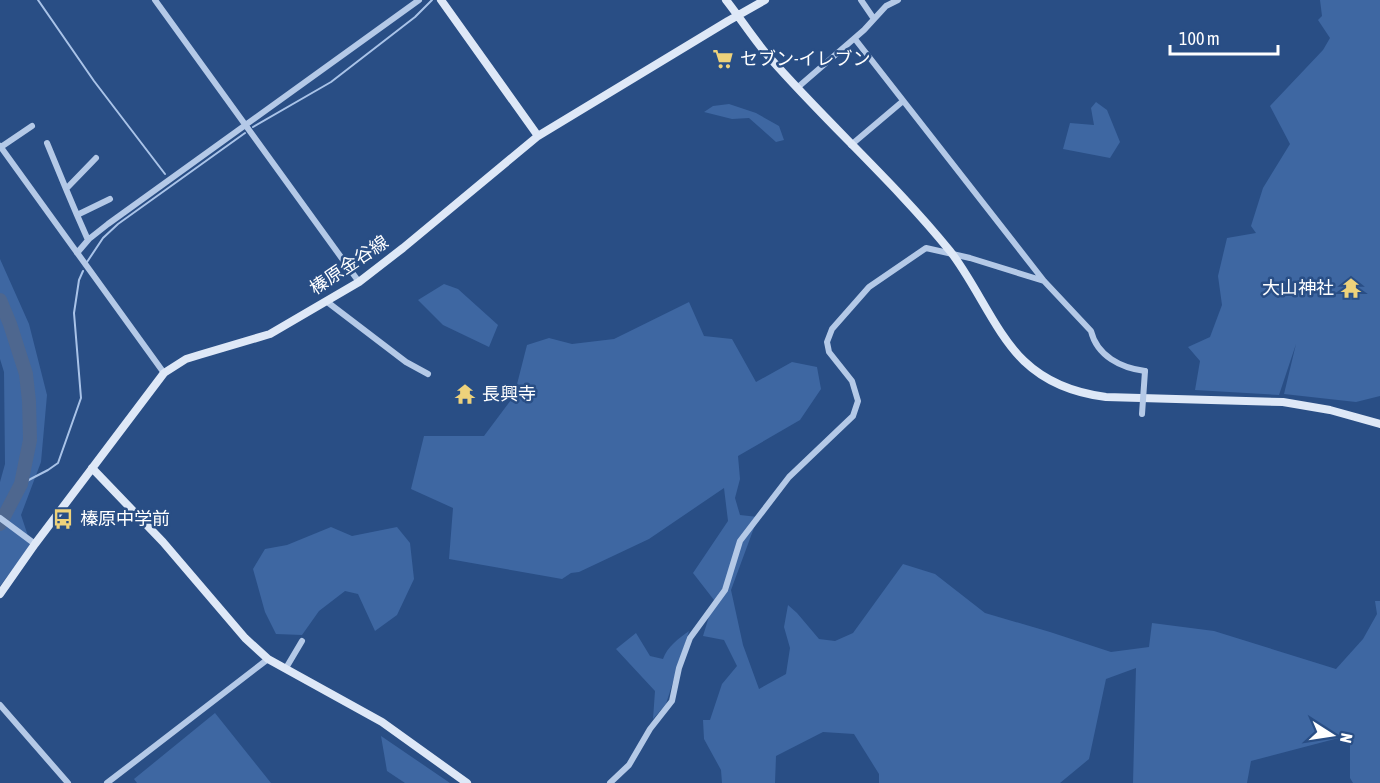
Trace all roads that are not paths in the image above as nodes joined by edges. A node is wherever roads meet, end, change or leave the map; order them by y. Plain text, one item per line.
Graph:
1 (155, 0) edge
2 (419, 0) edge
3 (441, 0) edge
4 (726, 0) edge
5 (765, 0) edge
6 (861, 0) edge
7 (898, 0) edge
8 (738, 15) junction
9 (874, 19) junction
10 (855, 39) junction
11 (797, 88) junction
12 (903, 101) junction
13 (245, 124) junction
14 (32, 126) dead end
15 (538, 136) junction
16 (46, 142) dead end
17 (852, 145) junction
18 (0, 146) edge
19 (96, 158) dead end
20 (66, 189) junction
21 (110, 199) dead end
22 (77, 215) junction
23 (88, 240) junction
24 (77, 253) junction
25 (952, 253) junction
26 (1044, 281) junction
27 (359, 282) junction
28 (326, 301) junction
29 (164, 373) junction
30 (428, 375) dead end
31 (1142, 414) dead end
32 (1380, 424) edge
33 (92, 468) junction
34 (0, 518) edge
35 (35, 544) junction
36 (0, 594) edge
37 (302, 641) dead end
38 (268, 658) junction
39 (286, 669) junction
40 (0, 705) edge
41 (68, 783) edge
42 (107, 783) edge
43 (468, 783) edge
44 (610, 783) edge

1 - 13 street
2 - 13 street
3 - 15 street
4 - 8 street
5 - 8 street, 榛原金谷線
6 - 9 street
7 - 9 street
8 - 11 street
8 - 15 street, 榛原金谷線
9 - 10 street
10 - 11 street
10 - 12 street
11 - 17 street
12 - 17 street
12 - 26 street
13 - 23 street
13 - 27 street
14 - 18 street
15 - 27 street, 榛原金谷線
16 - 20 street
17 - 25 street
18 - 24 street
19 - 20 street
20 - 22 street
21 - 22 street
22 - 23 street
23 - 24 street
24 - 29 street
25 - 26 street
25 - 32 street
25 - 44 street
26 - 31 street, bridge
27 - 28 street, 榛原金谷線
28 - 29 street, 榛原金谷線
28 - 30 street
29 - 33 street, 榛原金谷線
33 - 35 street, 榛原金谷線
33 - 38 street
34 - 35 street
35 - 36 street, 榛原金谷線
37 - 39 street
38 - 39 street
38 - 42 street
39 - 43 street
40 - 41 street

